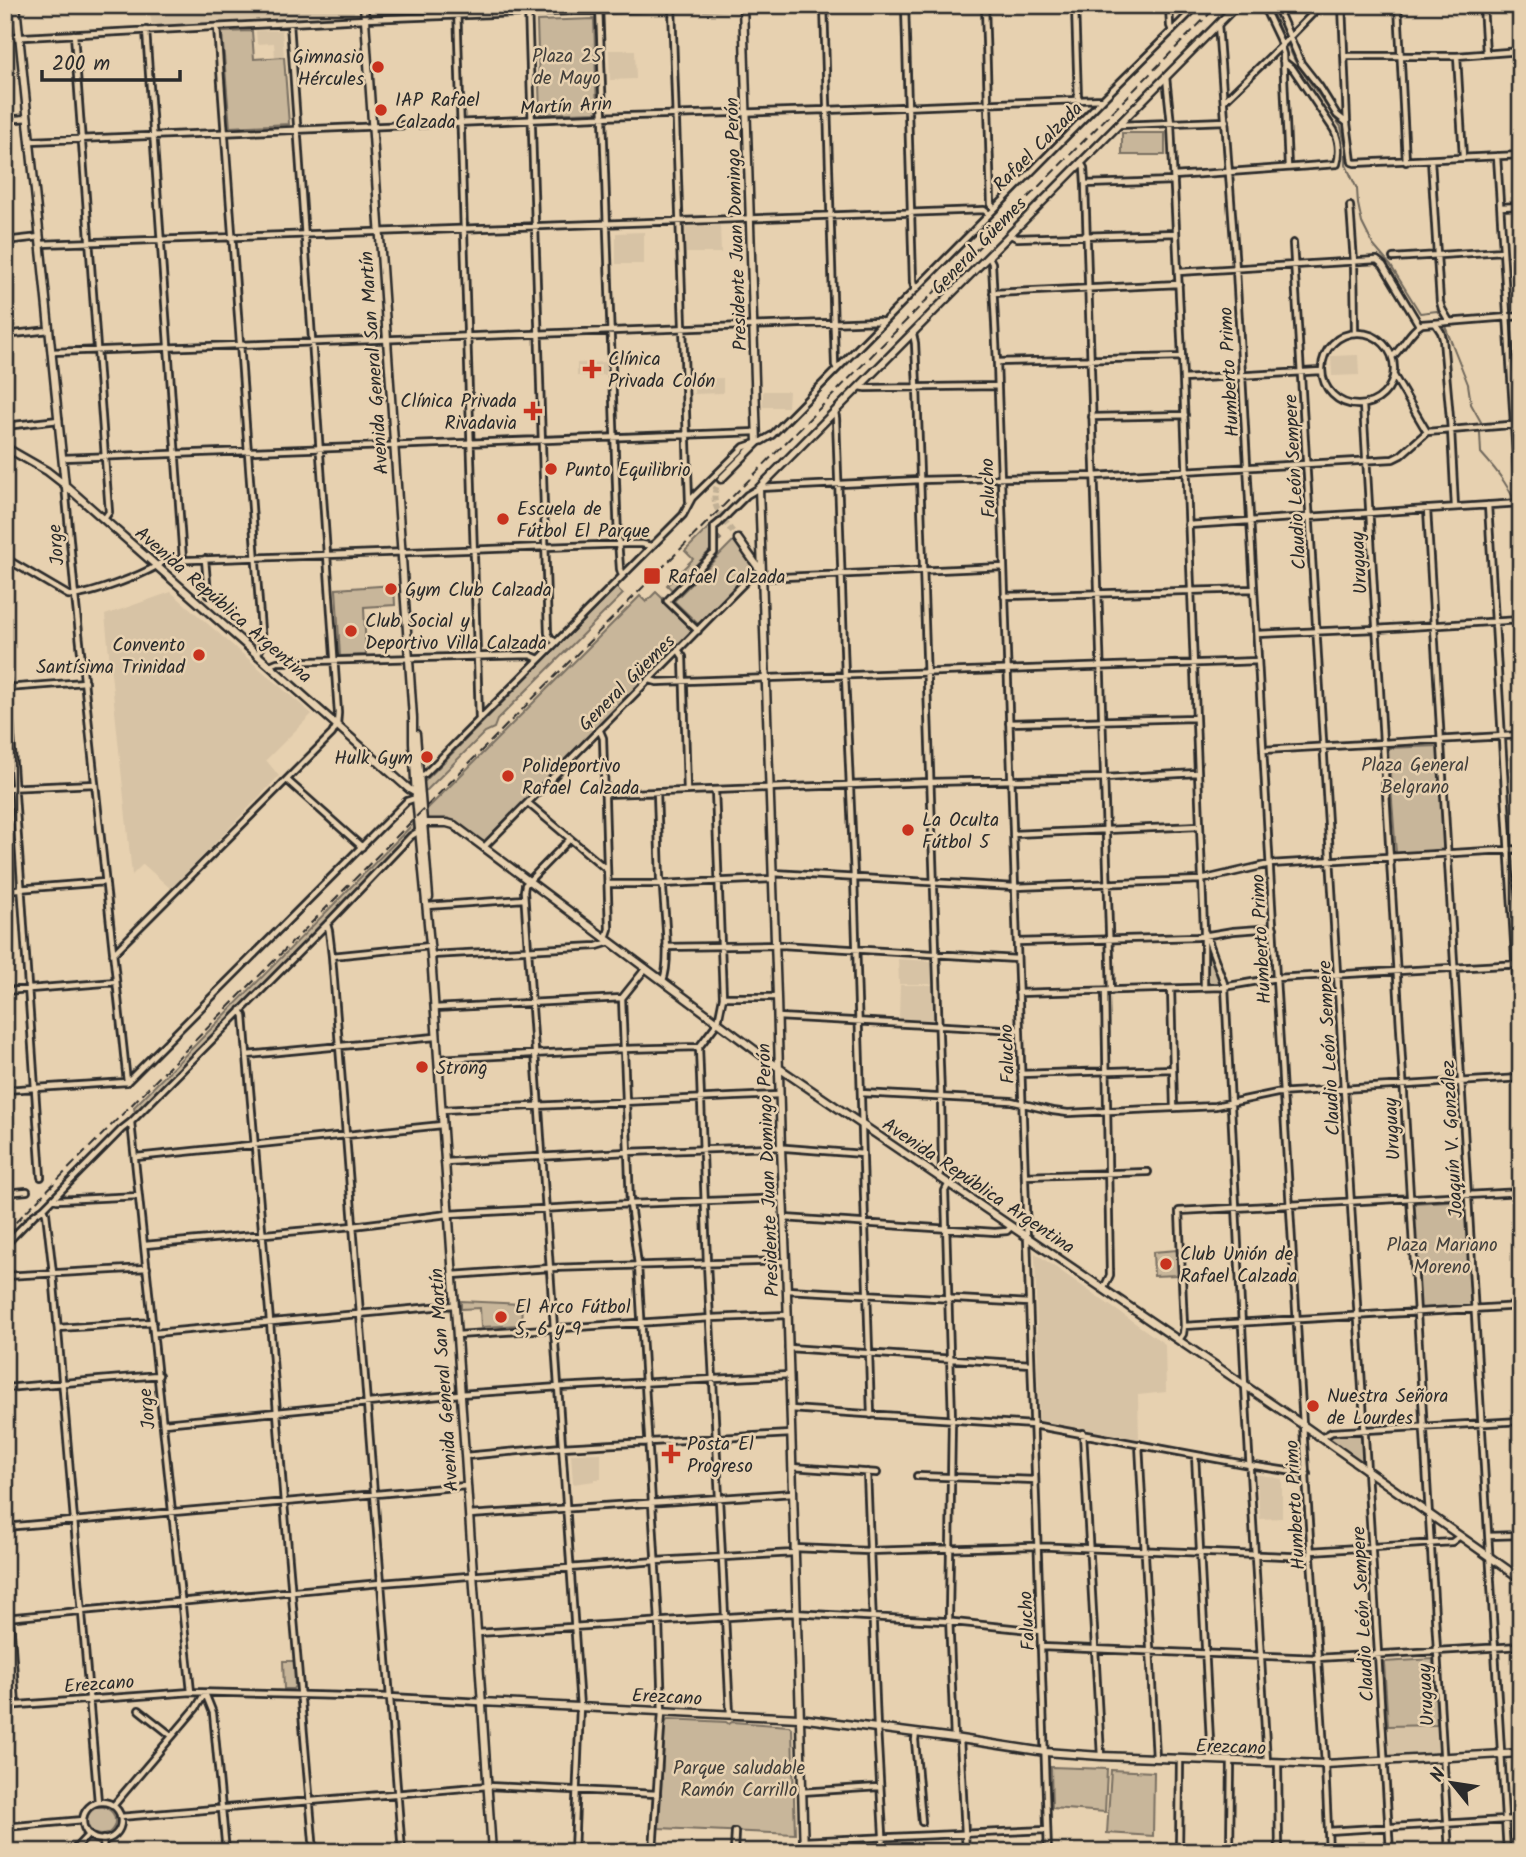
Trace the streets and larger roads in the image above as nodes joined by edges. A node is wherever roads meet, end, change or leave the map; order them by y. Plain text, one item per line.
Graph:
1 (16, 5) edge
2 (365, 5) edge
3 (457, 5) edge
4 (528, 5) edge
5 (729, 5) edge
6 (743, 5) edge
7 (824, 5) edge
8 (905, 5) edge
9 (985, 5) edge
10 (1075, 5) edge
11 (1169, 5) edge
12 (1198, 5) edge
13 (1237, 5) edge
14 (1263, 5) edge
15 (1276, 5) edge
16 (1321, 5) edge
17 (1342, 5) edge
18 (1398, 5) edge
19 (1483, 5) edge
20 (672, 6) edge
21 (599, 8) edge
22 (528, 13) junction
23 (457, 16) junction
24 (365, 19) junction
25 (290, 23) junction
26 (1219, 24) junction
27 (217, 27) junction
28 (146, 30) junction
29 (1172, 31) junction
30 (74, 34) junction
31 (20, 37) junction
32 (5, 38) edge
33 (1290, 38) junction
34 (1282, 46) junction
35 (1520, 51) edge
36 (1486, 53) junction
37 (1457, 55) junction
38 (1344, 57) junction
39 (1401, 57) junction
40 (1283, 61) junction
41 (1166, 77) junction
42 (1521, 78) edge
43 (1103, 99) junction
44 (1078, 100) junction
45 (1225, 100) junction
46 (987, 104) junction
47 (907, 106) junction
48 (827, 110) junction
49 (747, 113) junction
50 (676, 114) junction
51 (604, 117) junction
52 (28, 118) junction
53 (5, 120) edge
54 (532, 120) junction
55 (1226, 121) junction
56 (460, 123) junction
57 (1348, 123) junction
58 (1171, 124) junction
59 (1118, 125) junction
60 (372, 127) junction
61 (297, 130) junction
62 (225, 134) junction
63 (153, 136) junction
64 (81, 140) junction
65 (31, 141) junction
66 (1521, 155) edge
67 (1497, 156) junction
68 (1463, 158) junction
69 (1431, 160) junction
70 (1081, 162) junction
71 (1406, 162) junction
72 (1288, 167) junction
73 (1229, 172) junction
74 (1174, 178) junction
75 (1085, 184) junction
76 (1350, 206) dead end
77 (1521, 206) edge
78 (1501, 207) junction
79 (994, 209) junction
80 (911, 214) junction
81 (989, 214) junction
82 (832, 215) junction
83 (751, 218) junction
84 (680, 221) junction
85 (607, 223) junction
86 (536, 227) junction
87 (463, 230) junction
88 (379, 233) junction
89 (1176, 233) junction
90 (1010, 235) junction
91 (305, 236) junction
92 (1086, 236) junction
93 (232, 238) junction
94 (5, 241) edge
95 (40, 241) junction
96 (161, 241) junction
97 (89, 243) junction
98 (1293, 243) dead end
99 (1503, 251) junction
100 (1438, 255) junction
101 (989, 257) junction
102 (1393, 258) dead end
103 (1354, 262) junction
104 (1295, 265) junction
105 (1236, 269) junction
106 (1178, 272) junction
107 (1179, 284) junction
108 (1088, 289) junction
109 (915, 290) junction
110 (993, 293) junction
111 (1521, 316) edge
112 (1508, 317) junction
113 (1449, 321) junction
114 (883, 322) junction
115 (834, 323) junction
116 (1435, 323) junction
117 (1419, 325) junction
118 (754, 326) junction
119 (683, 329) junction
120 (49, 330) junction
121 (611, 330) junction
122 (539, 333) junction
123 (1355, 333) junction
124 (913, 334) junction
125 (5, 335) edge
126 (468, 336) junction
127 (386, 338) junction
128 (312, 342) junction
129 (240, 345) junction
130 (168, 348) junction
131 (97, 350) junction
132 (51, 352) junction
133 (1182, 357) junction
134 (1392, 357) junction
135 (1091, 360) junction
136 (997, 362) junction
137 (837, 369) junction
138 (1321, 371) junction
139 (1301, 372) junction
140 (1393, 375) junction
141 (1241, 376) junction
142 (1183, 379) junction
143 (998, 386) junction
144 (860, 387) junction
145 (917, 387) junction
146 (1363, 405) junction
147 (835, 412) junction
148 (1185, 415) junction
149 (1092, 417) junction
150 (59, 420) junction
151 (1518, 424) edge
152 (5, 426) edge
153 (1451, 430) junction
154 (757, 432) junction
155 (1427, 432) junction
156 (687, 436) junction
157 (614, 438) junction
158 (543, 440) junction
159 (471, 443) junction
160 (757, 443) junction
161 (394, 446) junction
162 (5, 447) edge
163 (319, 449) junction
164 (248, 452) junction
165 (176, 454) junction
166 (104, 457) junction
167 (63, 458) junction
168 (1366, 461) junction
169 (1307, 465) junction
170 (1247, 468) junction
171 (1187, 472) junction
172 (1094, 477) junction
173 (1001, 478) junction
174 (721, 479) tunnel mouth
175 (920, 480) junction
176 (839, 484) junction
177 (65, 485) junction
178 (759, 488) junction
179 (689, 502) junction
180 (1518, 503) edge
181 (1488, 505) junction
182 (1455, 507) junction
183 (1427, 509) junction
184 (1368, 513) junction
185 (1309, 516) junction
186 (104, 519) junction
187 (1250, 521) junction
188 (1188, 524) junction
189 (738, 539) tunnel mouth
190 (618, 544) junction
191 (651, 546) junction
192 (547, 547) junction
193 (474, 549) junction
194 (402, 552) junction
195 (327, 555) junction
196 (255, 557) junction
197 (5, 558) edge
198 (205, 559) junction
199 (183, 560) junction
200 (754, 560) junction
201 (156, 566) junction
202 (1003, 567) junction
203 (922, 572) junction
204 (762, 575) junction
205 (842, 575) junction
206 (622, 576) junction
207 (751, 576) junction
208 (1254, 589) junction
209 (1191, 592) junction
210 (208, 594) dead end
211 (1098, 594) junction
212 (75, 596) junction
213 (1004, 596) junction
214 (1521, 620) edge
215 (1495, 621) junction
216 (1434, 626) junction
217 (1376, 629) junction
218 (698, 631) junction
219 (1317, 632) junction
220 (1257, 634) junction
221 (555, 642) junction
222 (5, 648) edge
223 (679, 651) junction
224 (258, 654) junction
225 (477, 657) junction
226 (409, 658) junction
227 (539, 659) junction
228 (334, 660) junction
229 (1258, 661) junction
230 (1193, 663) junction
231 (270, 665) junction
232 (1100, 666) junction
233 (1007, 669) junction
234 (926, 673) junction
235 (845, 676) junction
236 (766, 679) junction
237 (650, 680) junction
238 (684, 681) junction
239 (85, 682) junction
240 (7, 688) edge
241 (413, 718) junction
242 (1195, 718) junction
243 (479, 720) junction
244 (1103, 720) junction
245 (1009, 723) junction
246 (337, 724) junction
247 (600, 730) junction
248 (1521, 735) edge
249 (1502, 736) junction
250 (1442, 739) junction
251 (1383, 743) junction
252 (1324, 746) junction
253 (1263, 750) junction
254 (1197, 773) junction
255 (420, 776) junction
256 (1105, 778) junction
257 (287, 780) junction
258 (1011, 780) junction
259 (930, 782) junction
260 (95, 784) junction
261 (851, 785) junction
262 (5, 788) edge
263 (15, 788) junction
264 (770, 788) junction
265 (715, 790) junction
266 (687, 791) junction
267 (657, 792) junction
268 (606, 794) junction
269 (416, 795) junction
270 (528, 803) junction
271 (423, 823) junction
272 (1199, 826) junction
273 (419, 831) junction
274 (1106, 831) junction
275 (1013, 834) junction
276 (570, 839) junction
277 (362, 847) junction
278 (484, 847) junction
279 (1521, 849) edge
280 (1509, 850) junction
281 (1449, 854) junction
282 (1390, 857) junction
283 (1330, 861) junction
284 (1270, 864) junction
285 (607, 870) junction
286 (773, 876) junction
287 (854, 877) junction
288 (1200, 880) junction
289 (529, 881) junction
290 (718, 881) junction
291 (934, 881) junction
292 (105, 882) junction
293 (1108, 883) junction
294 (608, 884) junction
295 (661, 884) junction
296 (1015, 887) junction
297 (22, 888) junction
298 (5, 890) edge
299 (524, 899) junction
300 (427, 906) junction
301 (327, 924) junction
302 (1274, 928) junction
303 (1205, 934) junction
304 (1110, 939) junction
305 (608, 940) junction
306 (1017, 942) junction
307 (776, 945) junction
308 (430, 946) junction
309 (666, 947) junction
310 (720, 947) junction
311 (528, 950) junction
312 (856, 950) junction
313 (113, 954) junction
314 (936, 954) junction
315 (431, 955) junction
316 (332, 956) junction
317 (1017, 959) junction
318 (1518, 964) edge
319 (1455, 967) junction
320 (646, 968) junction
321 (1397, 971) junction
322 (1338, 974) junction
323 (1276, 978) junction
324 (663, 981) junction
325 (116, 982) junction
326 (1225, 986) junction
327 (1204, 988) junction
328 (28, 989) junction
329 (1171, 989) junction
330 (5, 990) edge
331 (1108, 991) junction
332 (1018, 993) junction
333 (723, 997) junction
334 (778, 997) junction
335 (622, 998) junction
336 (531, 1002) junction
337 (434, 1008) junction
338 (242, 1010) junction
339 (778, 1017) junction
340 (718, 1022) junction
341 (858, 1022) junction
342 (938, 1025) junction
343 (1019, 1030) junction
344 (435, 1037) junction
345 (339, 1045) junction
346 (699, 1046) junction
347 (623, 1049) junction
348 (535, 1054) junction
349 (247, 1055) junction
350 (1521, 1058) edge
351 (437, 1059) junction
352 (779, 1068) junction
353 (1172, 1069) junction
354 (1106, 1072) junction
355 (1021, 1074) junction
356 (1521, 1078) edge
357 (1462, 1081) junction
358 (127, 1082) junction
359 (1403, 1085) junction
360 (35, 1088) junction
361 (1345, 1089) junction
362 (5, 1090) edge
363 (1284, 1092) junction
364 (861, 1093) junction
365 (780, 1095) junction
366 (701, 1097) junction
367 (941, 1097) junction
368 (625, 1101) junction
369 (1022, 1103) junction
370 (1231, 1103) junction
371 (538, 1105) junction
372 (1174, 1108) junction
373 (441, 1110) junction
374 (1107, 1111) junction
375 (131, 1122) junction
376 (442, 1125) junction
377 (863, 1126) junction
378 (346, 1135) junction
379 (255, 1144) junction
380 (780, 1148) junction
381 (703, 1150) junction
382 (627, 1152) junction
383 (863, 1154) junction
384 (135, 1157) junction
385 (542, 1157) junction
386 (445, 1163) junction
387 (1147, 1172) dead end
388 (1109, 1173) junction
389 (1025, 1176) junction
390 (41, 1177) dead end
391 (939, 1178) junction
392 (948, 1185) junction
393 (27, 1191) dead end
394 (1521, 1192) edge
395 (5, 1193) edge
396 (1468, 1195) junction
397 (139, 1196) junction
398 (784, 1198) junction
399 (53, 1199) junction
400 (1409, 1199) junction
401 (705, 1201) junction
402 (1352, 1202) junction
403 (630, 1204) junction
404 (1290, 1206) junction
405 (44, 1208) junction
406 (545, 1209) junction
407 (1236, 1209) junction
408 (448, 1214) junction
409 (784, 1218) junction
410 (866, 1224) junction
411 (353, 1226) junction
412 (1011, 1227) junction
413 (946, 1229) junction
414 (262, 1234) junction
415 (1027, 1237) junction
416 (5, 1245) edge
417 (145, 1245) junction
418 (786, 1261) junction
419 (707, 1263) junction
420 (638, 1265) junction
421 (147, 1268) junction
422 (550, 1268) junction
423 (54, 1273) junction
424 (452, 1275) junction
425 (5, 1276) edge
426 (1104, 1288) junction
427 (787, 1290) junction
428 (868, 1293) junction
429 (949, 1298) junction
430 (1029, 1303) junction
431 (454, 1305) junction
432 (1521, 1306) edge
433 (1475, 1309) junction
434 (1416, 1313) junction
435 (360, 1315) junction
436 (788, 1315) junction
437 (1359, 1316) junction
438 (711, 1318) junction
439 (1297, 1320) junction
440 (153, 1322) junction
441 (270, 1322) junction
442 (642, 1322) junction
443 (1242, 1324) junction
444 (1184, 1326) junction
445 (58, 1328) junction
446 (555, 1328) junction
447 (155, 1333) junction
448 (456, 1335) junction
449 (1179, 1340) junction
450 (788, 1348) junction
451 (869, 1354) junction
452 (951, 1358) junction
453 (1031, 1364) junction
454 (159, 1375) junction
455 (789, 1375) junction
456 (713, 1378) junction
457 (646, 1382) junction
458 (63, 1384) junction
459 (1245, 1385) junction
460 (559, 1387) junction
461 (5, 1388) edge
462 (460, 1394) junction
463 (368, 1402) junction
464 (790, 1409) junction
465 (278, 1412) junction
466 (871, 1415) junction
467 (952, 1419) junction
468 (1521, 1421) edge
469 (164, 1423) junction
470 (1482, 1423) junction
471 (1033, 1424) junction
472 (1303, 1425) junction
473 (1423, 1426) junction
474 (1365, 1430) junction
475 (1083, 1433) junction
476 (790, 1434) junction
477 (1321, 1437) junction
478 (716, 1438) junction
479 (649, 1441) junction
480 (1139, 1444) junction
481 (562, 1447) junction
482 (1195, 1455) junction
483 (465, 1456) junction
484 (1250, 1465) junction
485 (792, 1467) junction
486 (1367, 1471) junction
487 (867, 1472) junction
488 (877, 1473) dead end
489 (1307, 1474) junction
490 (917, 1476) dead end
491 (952, 1477) junction
492 (1035, 1480) junction
493 (466, 1486) junction
494 (375, 1493) junction
495 (793, 1493) junction
496 (720, 1497) junction
497 (652, 1502) junction
498 (284, 1503) junction
499 (567, 1508) junction
500 (173, 1513) junction
501 (1429, 1514) junction
502 (468, 1515) junction
503 (75, 1522) junction
504 (5, 1527) edge
505 (1521, 1535) edge
506 (1460, 1536) junction
507 (1489, 1536) junction
508 (1431, 1544) junction
509 (1037, 1546) junction
510 (1373, 1547) junction
511 (951, 1548) junction
512 (1090, 1549) junction
513 (794, 1550) junction
514 (1145, 1550) junction
515 (869, 1551) junction
516 (1200, 1553) junction
517 (1311, 1554) junction
518 (1256, 1555) junction
519 (723, 1557) junction
520 (1490, 1557) junction
521 (656, 1561) junction
522 (570, 1568) junction
523 (472, 1576) junction
524 (1521, 1578) edge
525 (380, 1583) junction
526 (292, 1593) junction
527 (182, 1602) junction
528 (83, 1610) junction
529 (796, 1614) junction
530 (725, 1617) junction
531 (8, 1618) edge
532 (872, 1618) junction
533 (659, 1622) junction
534 (950, 1622) junction
535 (575, 1627) junction
536 (1040, 1631) junction
537 (476, 1633) junction
538 (1521, 1646) edge
539 (1041, 1647) junction
540 (1495, 1648) junction
541 (1095, 1650) junction
542 (1437, 1651) junction
543 (1151, 1652) junction
544 (1207, 1654) junction
545 (1378, 1655) junction
546 (1261, 1657) junction
547 (1317, 1658) junction
548 (191, 1692) junction
549 (205, 1693) junction
550 (302, 1695) junction
551 (390, 1698) junction
552 (90, 1699) junction
553 (481, 1702) junction
554 (16, 1705) junction
555 (5, 1706) edge
556 (580, 1707) junction
557 (139, 1710) dead end
558 (662, 1712) junction
559 (730, 1714) junction
560 (799, 1718) junction
561 (877, 1728) junction
562 (916, 1733) junction
563 (172, 1736) junction
564 (957, 1738) junction
565 (1045, 1752) junction
566 (1521, 1753) edge
567 (1502, 1754) junction
568 (1101, 1756) junction
569 (1156, 1758) junction
570 (1443, 1758) junction
571 (1180, 1760) junction
572 (1211, 1760) junction
573 (1231, 1761) junction
574 (1385, 1761) junction
575 (1267, 1763) junction
576 (1278, 1763) junction
577 (1325, 1765) junction
578 (488, 1786) junction
579 (879, 1787) junction
580 (577, 1790) junction
581 (801, 1791) junction
582 (657, 1794) junction
583 (398, 1795) junction
584 (98, 1802) junction
585 (311, 1802) junction
586 (113, 1806) junction
587 (222, 1810) junction
588 (120, 1817) junction
589 (1521, 1819) edge
590 (83, 1820) junction
591 (1506, 1820) junction
592 (922, 1822) dead end
593 (1447, 1823) junction
594 (1388, 1826) junction
595 (5, 1827) edge
596 (1046, 1830) junction
597 (1328, 1830) junction
598 (736, 1832) dead end
599 (966, 1833) junction
600 (89, 1834) junction
601 (103, 1839) junction
602 (883, 1839) junction
603 (803, 1842) junction
604 (72, 1852) edge
605 (104, 1852) edge
606 (226, 1852) edge
607 (314, 1852) edge
608 (402, 1852) edge
609 (492, 1852) edge
610 (574, 1852) edge
611 (653, 1852) edge
612 (734, 1852) edge
613 (804, 1852) edge
614 (884, 1852) edge
615 (966, 1852) edge
616 (1048, 1852) edge
617 (1179, 1852) edge
618 (1230, 1852) edge
619 (1279, 1852) edge
620 (1329, 1852) edge
621 (1390, 1852) edge
622 (1449, 1852) edge
623 (1507, 1852) edge

1 - 31 street, Jorge
2 - 24 street, Avenida General San Martín
3 - 23 street
4 - 22 street
5 - 20 street
6 - 49 street, Presidente Juan Domingo Perón
7 - 48 street
8 - 47 street
9 - 46 street
10 - 44 street
11 - 29 street
12 - 29 street, Rafael Calzada
13 - 26 street, General Güemes
14 - 34 street
15 - 33 street
16 - 33 street
17 - 38 street
18 - 39 street
19 - 36 street
20 - 21 street
20 - 50 street
21 - 22 street
21 - 51 street
22 - 23 street
22 - 54 street
23 - 24 street
23 - 56 street
24 - 25 street
24 - 60 street, Avenida General San Martín
25 - 27 street
25 - 61 street
26 - 41 street, General Güemes
26 - 45 street, Humberto Primo
27 - 28 street
27 - 62 street
28 - 30 street
28 - 63 street
29 - 43 street, Rafael Calzada
30 - 31 street
30 - 64 street
31 - 32 street
31 - 52 street, Jorge
33 - 34 street
33 - 57 street
34 - 40 street
34 - 45 street
35 - 36 street
35 - 42 street
36 - 37 street
37 - 39 street
37 - 68 street
38 - 39 street
38 - 57 street
39 - 71 street
40 - 72 street
40 - 72 street
41 - 58 street
41 - 59 street, General Güemes
43 - 44 street, Martín Arin
43 - 79 street, Rafael Calzada
44 - 46 street, Martín Arin
45 - 55 street, Humberto Primo
46 - 47 street, Martín Arin
46 - 79 street
47 - 48 street, Martín Arin
47 - 80 street
48 - 49 street, Martín Arin
48 - 82 street
49 - 50 street, Martín Arin
49 - 83 street, Presidente Juan Domingo Perón
50 - 51 street, Martín Arin
50 - 84 street
51 - 54 street, Martín Arin
51 - 85 street
52 - 53 street
52 - 65 street, Jorge
54 - 56 street, Martín Arin
54 - 86 street
55 - 58 street
55 - 73 street, Humberto Primo
56 - 60 street, Martín Arin
56 - 87 street
57 - 71 street
58 - 59 street
58 - 74 street
59 - 70 street, General Güemes
60 - 61 street, Martín Arin
60 - 88 street, Avenida General San Martín
61 - 62 street, Martín Arin
61 - 91 street
62 - 63 street, Martín Arin
62 - 93 street
63 - 64 street, Martín Arin
63 - 96 street
64 - 65 street, Martín Arin
64 - 97 street
65 - 95 street, Jorge
66 - 67 street
67 - 68 street
67 - 78 street
68 - 69 street
69 - 71 street
69 - 100 street
70 - 75 street
70 - 90 street, General Güemes
72 - 73 street
73 - 74 street
73 - 105 street, Humberto Primo
74 - 75 street
74 - 89 street
75 - 92 street
76 - 103 street
77 - 78 street
78 - 99 street
79 - 81 street, Rafael Calzada
80 - 81 street
80 - 82 street
80 - 109 street
81 - 109 street, Rafael Calzada
82 - 83 street
82 - 115 street
83 - 84 street
83 - 118 street, Presidente Juan Domingo Perón
84 - 85 street
84 - 119 street
85 - 86 street
85 - 121 street
86 - 87 street
86 - 122 street
87 - 88 street
87 - 126 street
88 - 91 street
88 - 127 street, Avenida General San Martín
89 - 92 street
89 - 106 street
90 - 92 street
90 - 101 street, General Güemes
91 - 93 street
91 - 128 street
92 - 108 street
93 - 96 street
93 - 129 street
94 - 95 street
95 - 97 street
95 - 120 street, Jorge
96 - 97 street
96 - 130 street
97 - 131 street
98 - 104 street, Claudio León Sempere
99 - 100 street
99 - 112 street
100 - 102 street
100 - 113 street
101 - 110 street, Falucho
101 - 124 street, General Güemes
103 - 104 street
103 - 117 street
103 - 123 street
104 - 105 street
104 - 139 street, Claudio León Sempere
105 - 106 street
105 - 141 street, Humberto Primo
106 - 107 street
107 - 108 street
107 - 133 street
108 - 110 street
108 - 135 street
109 - 114 street, Rafael Calzada
110 - 136 street, Falucho
111 - 112 street
112 - 113 street
112 - 151 street
113 - 116 street
114 - 115 street
114 - 137 street, Rafael Calzada
115 - 118 street
115 - 137 street
116 - 117 street
116 - 153 street
117 - 134 street
118 - 119 street
118 - 154 street, Presidente Juan Domingo Perón
119 - 121 street
119 - 156 street
120 - 125 street
120 - 132 street, Jorge
121 - 122 street
121 - 157 street
122 - 126 street
122 - 158 street
123 - 134 street
123 - 138 street
124 - 144 street, General Güemes
124 - 145 street
126 - 127 street
126 - 159 street
127 - 128 street
127 - 161 street, Avenida General San Martín
128 - 129 street
128 - 163 street
129 - 130 street
129 - 164 street
130 - 131 street
130 - 165 street
131 - 132 street
131 - 166 street
132 - 150 street, Jorge
133 - 135 street
133 - 142 street
134 - 140 street
135 - 136 street
135 - 149 street
136 - 143 street, Falucho
137 - 160 street, Rafael Calzada
138 - 139 street
138 - 146 street
139 - 141 street
139 - 169 street, Claudio León Sempere
140 - 146 street
140 - 155 street
141 - 142 street
141 - 170 street, Humberto Primo
142 - 148 street
143 - 145 street
143 - 173 street, Falucho
144 - 145 street
144 - 147 street, General Güemes
145 - 175 street
146 - 168 street, Uruguay
147 - 176 street
147 - 178 street, General Güemes
148 - 149 street
148 - 171 street
149 - 172 street
150 - 152 street
150 - 167 street, Jorge
151 - 153 street
151 - 180 street
153 - 155 street
153 - 182 street
154 - 156 street
154 - 160 street, Presidente Juan Domingo Perón
155 - 168 street
156 - 157 street
156 - 179 street
157 - 158 street
157 - 190 street
158 - 159 street
158 - 192 street
159 - 161 street
159 - 193 street
160 - 174 street
160 - 179 street, Rafael Calzada
161 - 163 street
161 - 194 street, Avenida General San Martín
162 - 177 street, Avenida República Argentina
163 - 164 street
163 - 195 street
164 - 165 street
164 - 196 street
165 - 166 street
165 - 199 street
166 - 167 street
166 - 186 street
167 - 177 street, Jorge
168 - 169 street
168 - 184 street, Uruguay
169 - 170 street
169 - 185 street, Claudio León Sempere
170 - 171 street
170 - 187 street, Humberto Primo
171 - 172 street
171 - 188 street
172 - 173 street
172 - 211 street
173 - 175 street
173 - 202 street, Falucho
175 - 176 street
175 - 203 street
176 - 178 street
176 - 205 street
177 - 186 street, Avenida República Argentina
177 - 212 street, Jorge
178 - 204 street, Presidente Juan Domingo Perón
178 - 218 street, bridge
179 - 191 street, Rafael Calzada
180 - 181 street
181 - 182 street
181 - 215 street
182 - 183 street
183 - 184 street
183 - 216 street, Joaquín V. González
184 - 185 street
184 - 217 street, Uruguay
185 - 187 street
185 - 219 street, Claudio León Sempere
186 - 201 street, Avenida República Argentina
187 - 188 street
187 - 208 street, Humberto Primo
188 - 209 street
189 - 200 street
190 - 191 street
190 - 192 street
190 - 206 street
191 - 206 street, Rafael Calzada
192 - 193 street
192 - 221 street
193 - 194 street
193 - 225 street
194 - 195 street
194 - 226 street, Avenida General San Martín
195 - 196 street
195 - 228 street
196 - 198 street
196 - 224 street
197 - 212 street
198 - 199 street
198 - 210 street
199 - 201 street
200 - 204 street
200 - 207 street
201 - 212 street
201 - 224 street, Avenida República Argentina
202 - 203 street
202 - 213 street, Falucho
203 - 205 street
203 - 234 street
204 - 205 street
204 - 207 street, General Güemes
204 - 236 street, Presidente Juan Domingo Perón
205 - 235 street
206 - 221 street, Rafael Calzada
207 - 218 street, General Güemes
208 - 209 street
208 - 220 street, Humberto Primo
209 - 211 street
209 - 230 street
211 - 213 street
211 - 232 street
212 - 239 street, Jorge
213 - 233 street, Falucho
214 - 215 street
215 - 216 street
215 - 249 street
216 - 217 street
216 - 250 street, Joaquín V. González
217 - 219 street
217 - 251 street, Uruguay
218 - 223 street, General Güemes
219 - 220 street
219 - 252 street, Claudio León Sempere
220 - 229 street, Humberto Primo
221 - 227 street, Rafael Calzada
222 - 240 street
223 - 237 street, General Güemes
223 - 238 street
224 - 231 street, Avenida República Argentina
225 - 226 street
225 - 227 street
225 - 243 street
226 - 228 street
226 - 241 street, Avenida General San Martín
227 - 243 street, Rafael Calzada
228 - 231 street
228 - 246 street
229 - 230 street
229 - 253 street, Humberto Primo
230 - 232 street
230 - 242 street
231 - 246 street, Avenida República Argentina
232 - 233 street
232 - 244 street
233 - 234 street
233 - 245 street, Falucho
234 - 235 street
234 - 259 street
235 - 236 street
235 - 261 street
236 - 238 street
236 - 264 street, Presidente Juan Domingo Perón
237 - 238 street
237 - 247 street, General Güemes
238 - 266 street
239 - 240 street
239 - 260 street, Jorge
240 - 263 street
241 - 255 street, Avenida General San Martín
241 - 269 street, Avenida General San Martín
242 - 244 street
242 - 254 street
243 - 255 street, Rafael Calzada
244 - 245 street
244 - 256 street
245 - 258 street, Falucho
246 - 257 street
246 - 269 street, Avenida República Argentina
247 - 268 street
247 - 270 street, General Güemes
248 - 249 street
249 - 250 street
249 - 280 street
250 - 251 street
250 - 281 street, Joaquín V. González
251 - 252 street
251 - 282 street, Uruguay
252 - 253 street
252 - 283 street, Claudio León Sempere
253 - 284 street, Humberto Primo
254 - 256 street
254 - 272 street
255 - 271 street, Avenida General San Martín
256 - 258 street
256 - 274 street
257 - 277 street
257 - 313 street
258 - 259 street
258 - 275 street, Falucho
259 - 261 street
259 - 291 street
260 - 263 street
260 - 292 street, Jorge
261 - 264 street
261 - 287 street
262 - 263 street
263 - 297 street
264 - 265 street
264 - 286 street, Presidente Juan Domingo Perón
265 - 266 street
265 - 290 street
266 - 267 street
267 - 268 street
267 - 295 street
268 - 285 street
269 - 273 street, Avenida General San Martín
269 - 277 street
270 - 276 street
270 - 278 street, General Güemes
271 - 278 street, Avenida República Argentina
271 - 300 street, Avenida General San Martín
272 - 274 street
272 - 288 street
273 - 300 street, Avenida General San Martín
273 - 301 street
274 - 275 street
274 - 293 street
275 - 296 street, Falucho
276 - 285 street
276 - 289 street
277 - 358 street
278 - 289 street, Avenida República Argentina
279 - 280 street
280 - 281 street
280 - 318 street
281 - 282 street
281 - 319 street, Joaquín V. González
282 - 283 street
282 - 321 street, Uruguay
283 - 284 street
283 - 322 street, Claudio León Sempere
284 - 288 street
284 - 302 street, Humberto Primo
285 - 294 street
286 - 287 street
286 - 290 street
286 - 307 street, Presidente Juan Domingo Perón
287 - 291 street
287 - 312 street
288 - 293 street
288 - 303 street
289 - 299 street
289 - 305 street, Avenida República Argentina
290 - 295 street
290 - 310 street
291 - 296 street
291 - 314 street
292 - 297 street
292 - 313 street, Jorge
293 - 296 street
293 - 304 street
294 - 295 street
294 - 305 street
295 - 309 street
296 - 306 street, Falucho
297 - 298 street
297 - 328 street
299 - 300 street
299 - 311 street
300 - 308 street, Avenida General San Martín
301 - 316 street
301 - 338 street
302 - 303 street
302 - 323 street, Humberto Primo
303 - 304 street
303 - 326 street
303 - 327 street
304 - 306 street
304 - 331 street
305 - 311 street
305 - 320 street, Avenida República Argentina
306 - 317 street, Falucho
307 - 310 street
307 - 312 street
307 - 334 street, Presidente Juan Domingo Perón
308 - 315 street, Avenida General San Martín
308 - 316 street
309 - 310 street
309 - 324 street
310 - 333 street
311 - 315 street
311 - 336 street
312 - 314 street
312 - 341 street
313 - 325 street, Jorge
314 - 317 street
314 - 342 street
315 - 337 street, Avenida General San Martín
316 - 345 street
317 - 332 street, Falucho
318 - 319 street
318 - 350 street
319 - 321 street
319 - 357 street, Joaquín V. González
320 - 324 street, Avenida República Argentina
320 - 335 street
321 - 322 street
321 - 359 street, Uruguay
322 - 323 street
322 - 361 street, Claudio León Sempere
323 - 326 street
323 - 363 street, Humberto Primo
324 - 340 street, Avenida República Argentina
325 - 328 street
325 - 358 street, Jorge
326 - 327 street
326 - 370 street
327 - 329 street
328 - 330 street
328 - 360 street
329 - 331 street
329 - 353 street
331 - 332 street
331 - 354 street
332 - 343 street, Falucho
333 - 334 street
333 - 340 street
334 - 339 street, Presidente Juan Domingo Perón
335 - 336 street
335 - 347 street
336 - 337 street
336 - 348 street
337 - 344 street, Avenida General San Martín
338 - 349 street
338 - 375 street
339 - 341 street
339 - 352 street, Presidente Juan Domingo Perón
340 - 346 street
340 - 352 street, Avenida República Argentina
341 - 342 street
341 - 364 street
342 - 343 street
342 - 367 street
343 - 355 street, Falucho
344 - 345 street
344 - 351 street, Avenida General San Martín
345 - 349 street
345 - 378 street
346 - 347 street
346 - 366 street
347 - 348 street
347 - 368 street
348 - 351 street
348 - 371 street
349 - 379 street
351 - 373 street, Avenida General San Martín
352 - 365 street, Presidente Juan Domingo Perón
352 - 377 street, Avenida República Argentina
353 - 354 street
353 - 372 street
354 - 355 street
354 - 374 street
355 - 369 street, Falucho
356 - 357 street
357 - 359 street
357 - 396 street, Joaquín V. González
358 - 360 street
359 - 361 street
359 - 400 street, Uruguay
360 - 362 street
360 - 390 street
361 - 363 street
361 - 402 street, Claudio León Sempere
363 - 370 street
363 - 404 street, Humberto Primo
364 - 367 street
364 - 377 street
365 - 366 street
365 - 380 street, Presidente Juan Domingo Perón
366 - 368 street
366 - 381 street
367 - 369 street
367 - 391 street
368 - 371 street
368 - 382 street
369 - 374 street
369 - 389 street, Falucho
370 - 372 street
370 - 407 street
371 - 373 street
371 - 385 street
372 - 374 street
373 - 376 street, Avenida General San Martín
374 - 388 street
375 - 384 street, Jorge
375 - 399 street
376 - 378 street
376 - 386 street, Avenida General San Martín
377 - 383 street
377 - 391 street, Avenida República Argentina
378 - 379 street
378 - 411 street
379 - 384 street
379 - 414 street
380 - 381 street
380 - 383 street
380 - 398 street, Presidente Juan Domingo Perón
381 - 382 street
381 - 401 street
382 - 385 street
382 - 403 street
383 - 410 street
384 - 397 street, Jorge
385 - 386 street
385 - 406 street
386 - 408 street, Avenida General San Martín
387 - 388 street
388 - 389 street
388 - 426 street
389 - 415 street, Falucho
391 - 392 street, Avenida República Argentina
392 - 412 street, Avenida República Argentina
392 - 413 street
393 - 395 street
394 - 396 street
396 - 400 street
396 - 433 street, Joaquín V. González
397 - 399 street
397 - 417 street, Jorge
398 - 401 street
398 - 409 street, Presidente Juan Domingo Perón
399 - 405 street
400 - 402 street
400 - 434 street, Uruguay
401 - 403 street
401 - 419 street
402 - 404 street
402 - 437 street, Claudio León Sempere
403 - 406 street
403 - 420 street
404 - 407 street
404 - 439 street, Humberto Primo
405 - 416 street
405 - 423 street
406 - 408 street
406 - 422 street
407 - 443 street
407 - 444 street
408 - 411 street
408 - 424 street, Avenida General San Martín
409 - 410 street
409 - 418 street, Presidente Juan Domingo Perón
410 - 413 street
410 - 428 street
411 - 414 street
411 - 435 street
412 - 413 street
412 - 415 street, Avenida República Argentina
413 - 429 street
414 - 417 street
414 - 441 street
415 - 426 street, Avenida República Argentina
415 - 430 street, Falucho
417 - 421 street, Jorge
418 - 419 street
418 - 427 street, Presidente Juan Domingo Perón
419 - 420 street
419 - 438 street
420 - 422 street
420 - 442 street
421 - 423 street
421 - 440 street, Jorge
422 - 424 street
422 - 446 street
423 - 425 street
423 - 445 street
424 - 431 street, Avenida General San Martín
426 - 449 street, Avenida República Argentina
427 - 428 street
427 - 436 street, Presidente Juan Domingo Perón
428 - 429 street
428 - 451 street
429 - 430 street
429 - 452 street
430 - 453 street, Falucho
431 - 435 street
431 - 448 street, Avenida General San Martín
432 - 433 street
433 - 434 street
433 - 470 street, Joaquín V. González
434 - 437 street
434 - 473 street, Uruguay
435 - 441 street
435 - 463 street
436 - 438 street
436 - 450 street, Presidente Juan Domingo Perón
437 - 439 street
437 - 474 street, Claudio León Sempere
438 - 442 street
438 - 456 street
439 - 443 street
439 - 472 street, Humberto Primo
440 - 445 street
440 - 447 street, Jorge
441 - 447 street
441 - 465 street
442 - 446 street
442 - 457 street
443 - 444 street
443 - 459 street
444 - 449 street
445 - 458 street
446 - 448 street
446 - 460 street
447 - 454 street, Jorge
448 - 462 street, Avenida General San Martín
449 - 459 street, Avenida República Argentina
450 - 451 street
450 - 455 street, Presidente Juan Domingo Perón
451 - 452 street
451 - 466 street
452 - 453 street
452 - 467 street
453 - 471 street, Falucho
454 - 458 street
454 - 469 street, Jorge
455 - 456 street
455 - 464 street, Presidente Juan Domingo Perón
456 - 457 street
456 - 478 street
457 - 460 street
457 - 479 street
458 - 461 street
458 - 503 street
459 - 472 street, Avenida República Argentina
459 - 484 street
460 - 462 street
460 - 481 street
462 - 463 street
462 - 483 street, Avenida General San Martín
463 - 465 street
463 - 494 street
464 - 466 street
464 - 476 street, Presidente Juan Domingo Perón
465 - 469 street
465 - 498 street
466 - 467 street
467 - 471 street
467 - 491 street
468 - 470 street
469 - 500 street, Jorge
470 - 473 street
470 - 507 street, Joaquín V. González
471 - 475 street
471 - 492 street, Falucho
472 - 477 street, Avenida República Argentina
472 - 489 street, Humberto Primo
473 - 474 street
473 - 501 street, Uruguay
474 - 477 street
474 - 486 street, Claudio León Sempere
475 - 480 street
475 - 512 street
476 - 478 street
476 - 485 street, Presidente Juan Domingo Perón
477 - 486 street, Avenida República Argentina
478 - 479 street
478 - 496 street
479 - 481 street
479 - 497 street
480 - 482 street
480 - 514 street
481 - 483 street
481 - 499 street
482 - 484 street
482 - 516 street
483 - 493 street, Avenida General San Martín
484 - 489 street
484 - 518 street
485 - 487 street
485 - 495 street, Presidente Juan Domingo Perón
486 - 501 street, Avenida República Argentina
486 - 510 street, Claudio León Sempere
487 - 488 street
487 - 515 street
489 - 517 street, Humberto Primo
490 - 491 street
491 - 492 street
491 - 511 street
492 - 509 street, Falucho
493 - 494 street
493 - 502 street, Avenida General San Martín
494 - 498 street
494 - 525 street
495 - 496 street
495 - 513 street, Presidente Juan Domingo Perón
496 - 497 street
496 - 519 street
497 - 499 street
497 - 521 street
498 - 500 street
498 - 526 street
499 - 502 street
499 - 522 street
500 - 503 street
500 - 527 street, Jorge
501 - 506 street, Avenida República Argentina
501 - 508 street, Uruguay
502 - 523 street, Avenida General San Martín
503 - 504 street
503 - 528 street
505 - 507 street
506 - 508 street
506 - 520 street, Avenida República Argentina
507 - 520 street, Joaquín V. González
508 - 510 street
508 - 542 street, Uruguay
509 - 511 street
509 - 512 street
509 - 536 street, Falucho
510 - 517 street
510 - 545 street, Claudio León Sempere
511 - 515 street
511 - 534 street
512 - 514 street
512 - 541 street
513 - 515 street
513 - 519 street
513 - 529 street, Presidente Juan Domingo Perón
514 - 516 street
514 - 543 street
515 - 532 street
516 - 518 street
516 - 544 street
517 - 518 street
517 - 547 street, Humberto Primo
518 - 546 street
519 - 521 street
519 - 530 street
520 - 524 street, Avenida República Argentina
520 - 540 street, Joaquín V. González
521 - 522 street
521 - 533 street
522 - 523 street
522 - 535 street
523 - 525 street
523 - 537 street, Avenida General San Martín
525 - 526 street
525 - 551 street
526 - 527 street
526 - 550 street
527 - 528 street
527 - 548 street, Jorge
528 - 531 street
528 - 552 street
529 - 530 street
529 - 532 street
529 - 560 street, Presidente Juan Domingo Perón
530 - 533 street
530 - 559 street
531 - 554 street
532 - 534 street
532 - 561 street
533 - 535 street
533 - 558 street
534 - 536 street
534 - 564 street
535 - 537 street
535 - 556 street
536 - 539 street, Falucho
537 - 553 street, Avenida General San Martín
538 - 540 street
539 - 541 street
539 - 565 street, Falucho
540 - 542 street
540 - 567 street, Joaquín V. González
541 - 543 street
541 - 568 street
542 - 545 street
542 - 570 street, Uruguay
543 - 544 street
543 - 569 street
544 - 546 street
544 - 572 street
545 - 547 street
545 - 574 street, Claudio León Sempere
546 - 547 street
546 - 575 street
547 - 577 street, Humberto Primo
548 - 549 street, Erezcano
548 - 552 street, Erezcano
549 - 550 street, Erezcano
549 - 563 street
549 - 587 street
550 - 551 street, Erezcano
550 - 585 street
551 - 553 street, Erezcano
551 - 583 street
552 - 554 street, Erezcano
552 - 584 street
553 - 556 street, Erezcano
553 - 578 street, Avenida General San Martín
554 - 555 street, Erezcano
556 - 558 street, Erezcano
556 - 580 street
557 - 563 street
558 - 559 street, Erezcano
558 - 582 street
559 - 560 street, Erezcano
560 - 561 street, Erezcano
560 - 581 street, Presidente Juan Domingo Perón
561 - 562 street, Erezcano
561 - 579 street
562 - 564 street, Erezcano
562 - 592 street
563 - 586 street
564 - 565 street, Erezcano
564 - 599 street
565 - 568 street, Erezcano
565 - 596 street, Falucho
566 - 567 street, Erezcano
567 - 570 street, Erezcano
567 - 591 street, Joaquín V. González
568 - 569 street, Erezcano
569 - 571 street, Erezcano
570 - 574 street, Erezcano
570 - 593 street, Uruguay
571 - 572 street, Erezcano
571 - 617 street
572 - 573 street, Erezcano
573 - 575 street, Erezcano
573 - 618 street
574 - 577 street, Erezcano
574 - 594 street, Claudio León Sempere
575 - 576 street, Erezcano
576 - 577 street, Erezcano
576 - 619 street
577 - 597 street, Humberto Primo
578 - 580 street
578 - 583 street
578 - 609 street, Avenida General San Martín
579 - 581 street
579 - 602 street
580 - 582 street
580 - 610 street
581 - 603 street, Presidente Juan Domingo Perón
582 - 611 street
583 - 585 street
583 - 608 street
584 - 586 street
584 - 590 street
585 - 587 street
585 - 607 street
586 - 588 street
587 - 588 street
587 - 606 street
588 - 601 street
589 - 591 street
590 - 595 street
590 - 600 street
591 - 593 street
591 - 623 street, Joaquín V. González
593 - 594 street
593 - 622 street, Uruguay
594 - 597 street
594 - 621 street, Claudio León Sempere
596 - 599 street
596 - 616 street, Falucho
597 - 620 street, Humberto Primo
598 - 612 street
599 - 602 street
599 - 615 street
600 - 601 street
600 - 604 street
601 - 605 street
602 - 603 street
602 - 614 street
603 - 613 street, Presidente Juan Domingo Perón

